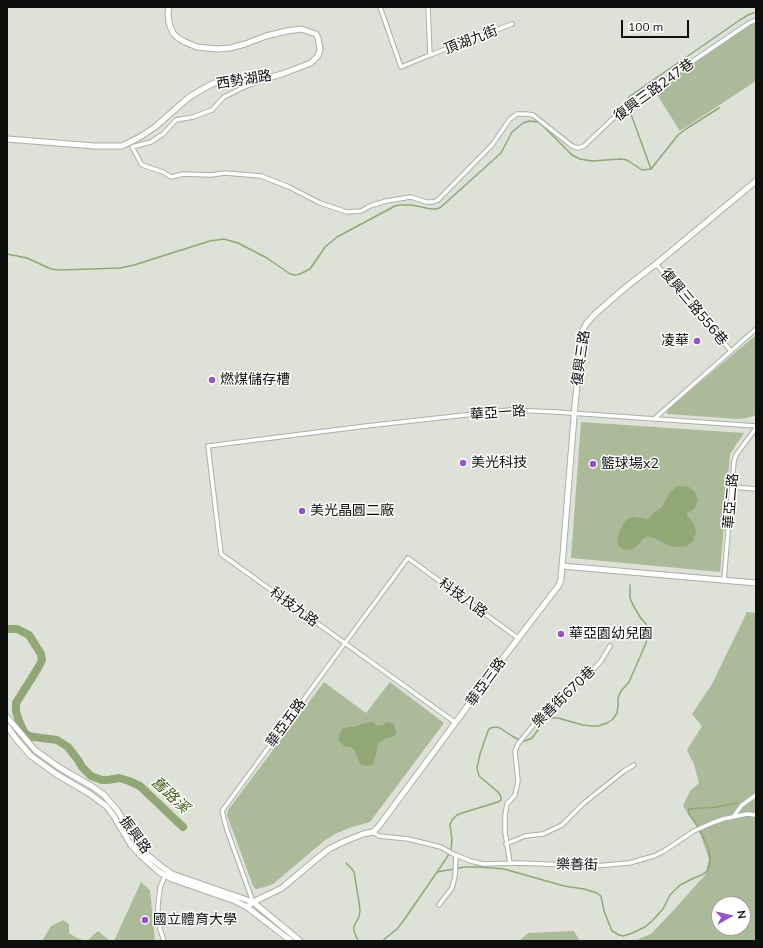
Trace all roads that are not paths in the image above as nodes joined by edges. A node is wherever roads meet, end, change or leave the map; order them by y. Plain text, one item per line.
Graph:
1 (169, 7) edge
2 (380, 7) edge
3 (428, 7) edge
4 (756, 20) edge
5 (512, 24) dead end
6 (430, 55) junction
7 (268, 78) junction
8 (7, 139) edge
9 (756, 181) edge
10 (656, 264) junction
11 (756, 329) edge
12 (731, 351) junction
13 (574, 413) junction
14 (654, 419) junction
15 (756, 427) edge
16 (208, 446) joint
17 (732, 487) junction
18 (756, 489) edge
19 (408, 558) joint
20 (562, 566) junction
21 (724, 580) junction
22 (756, 583) edge
23 (518, 638) junction
24 (344, 643) junction
25 (610, 646) dead end
26 (7, 717) edge
27 (456, 723) junction
28 (7, 726) edge
29 (634, 765) dead end
30 (756, 795) edge
31 (756, 815) edge
32 (732, 817) junction
33 (373, 832) junction
34 (506, 844) junction
35 (454, 854) junction
36 (510, 863) junction
37 (166, 873) junction
38 (253, 902) junction
39 (439, 905) dead end
40 (247, 907) junction
41 (164, 941) edge
42 (291, 941) edge
43 (300, 941) edge

1 - 7 street, 西勢湖路
2 - 6 street, 頂湖九街
3 - 6 street, 頂湖九街
4 - 7 street, 復興三路247巷
5 - 6 street, 頂湖九街
7 - 8 street, 西勢湖路
9 - 10 street, 復興三路
10 - 12 street, 復興三路556巷
10 - 13 street, 復興三路
11 - 12 street
12 - 14 street
13 - 14 street, 華亞一路
13 - 16 street, 華亞一路
13 - 20 street, 復興三路
14 - 15 street, 華亞一路
15 - 17 street, 華亞二路
16 - 24 street, 科技九路
17 - 18 street
17 - 21 street, 華亞二路
19 - 23 street, 科技八路
19 - 24 street, 華亞五路
20 - 21 street
20 - 23 street, 華亞三路
21 - 22 street
23 - 27 street, 華亞三路
24 - 27 street, 科技九路
24 - 38 street, 華亞五路
25 - 34 street, 樂善街670巷
26 - 37 street, 振興路
27 - 33 street, 華亞三路
28 - 37 street, 振興路
29 - 34 street
30 - 32 street
31 - 32 street
32 - 36 street, 樂善街
33 - 35 street, 樂善街
33 - 38 street
34 - 36 street, 樂善街670巷
35 - 36 street, 樂善街
35 - 39 street
37 - 38 street, 振興路
37 - 40 street, 振興路
37 - 41 street
38 - 40 street
38 - 43 street, 振興路
40 - 42 street, 振興路

